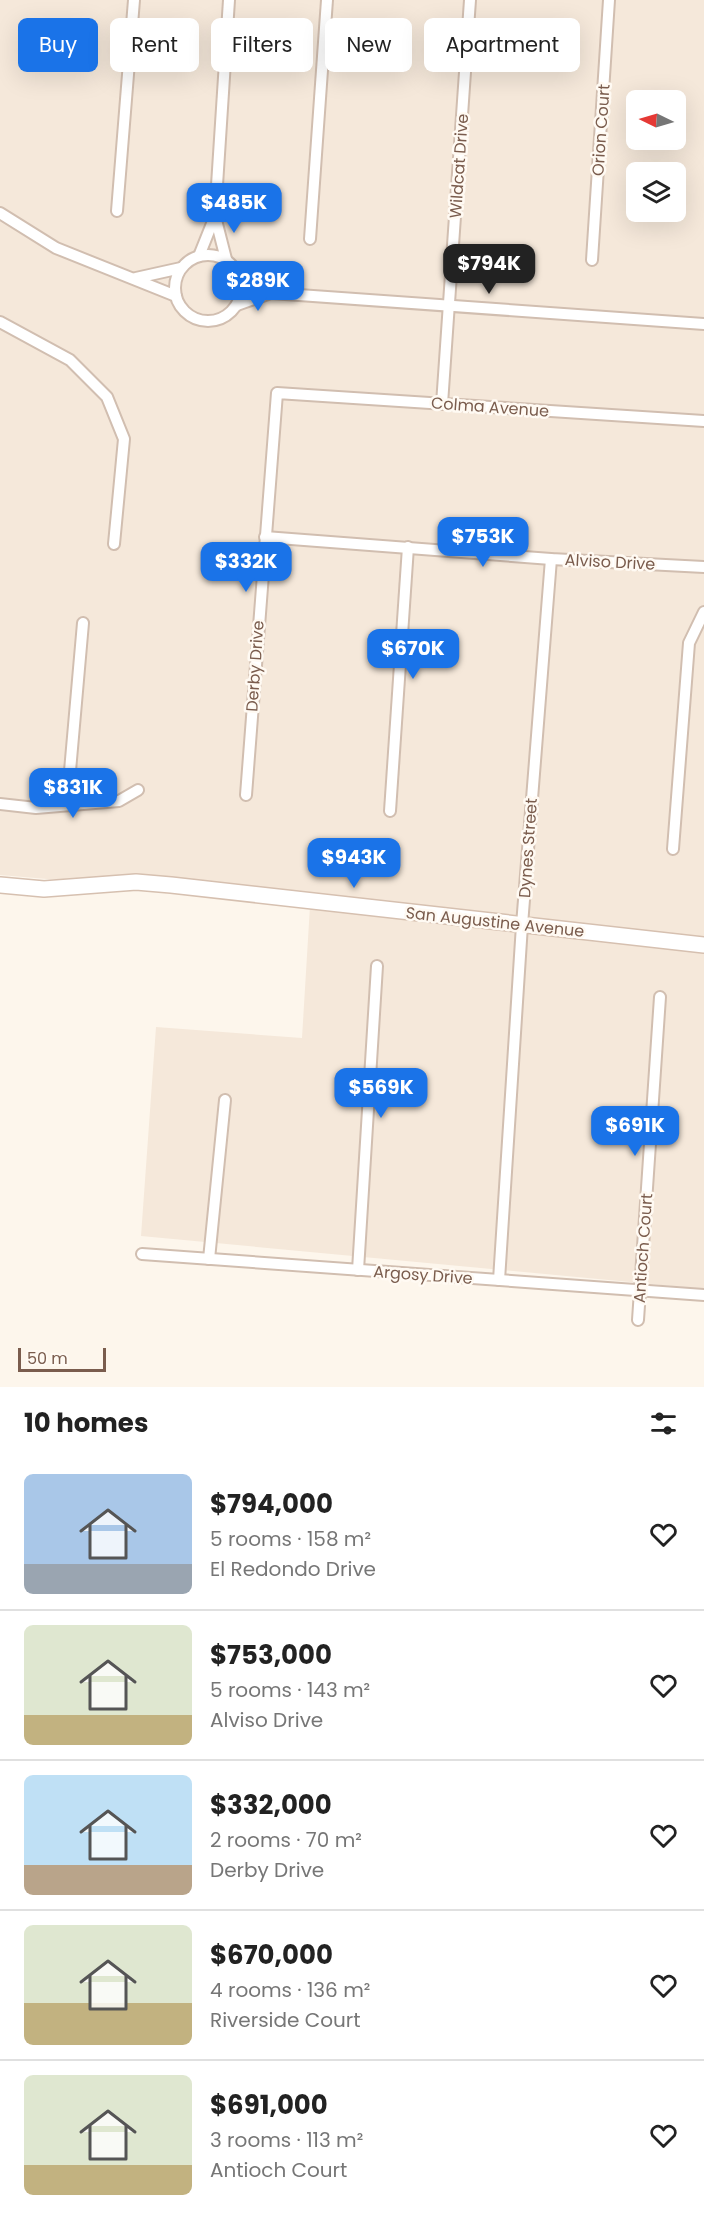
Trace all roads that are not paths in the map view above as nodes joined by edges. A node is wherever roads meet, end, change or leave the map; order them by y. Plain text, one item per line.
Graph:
1 (134, 0) edge
2 (229, 0) edge
3 (327, 0) edge
4 (470, 0) edge
5 (609, 0) edge
6 (117, 211) dead end
7 (0, 213) edge
8 (215, 216) junction
9 (310, 239) dead end
10 (199, 256) junction
11 (225, 259) junction
12 (592, 260) dead end
13 (181, 268) junction
14 (135, 278) junction
15 (240, 279) junction
16 (271, 293) junction
17 (176, 296) junction
18 (237, 305) junction
19 (449, 306) junction
20 (0, 322) edge
21 (704, 324) edge
22 (277, 393) joint
23 (442, 404) junction
24 (704, 421) edge
25 (265, 537) junction
26 (114, 544) dead end
27 (408, 547) junction
28 (550, 559) junction
29 (704, 567) edge
30 (704, 612) edge
31 (83, 623) dead end
32 (138, 790) dead end
33 (246, 795) dead end
34 (0, 804) edge
35 (67, 806) junction
36 (390, 811) dead end
37 (673, 849) dead end
38 (0, 885) edge
39 (522, 925) junction
40 (704, 945) edge
41 (377, 966) dead end
42 (660, 997) dead end
43 (225, 1100) dead end
44 (142, 1254) dead end
45 (209, 1259) junction
46 (358, 1270) junction
47 (499, 1280) junction
48 (640, 1291) junction
49 (704, 1295) edge
50 (638, 1320) dead end

1 - 6 street
2 - 8 street
3 - 9 street
4 - 19 street, Wildcat Drive
5 - 12 street, Orion Court
7 - 14 street
8 - 10 street
8 - 11 street
10 - 11 street
10 - 13 street
11 - 15 street
13 - 14 street
13 - 17 street
14 - 17 street
15 - 16 street
15 - 18 street
16 - 18 street
16 - 19 street
17 - 18 street
19 - 21 street
19 - 23 street, Wildcat Drive
20 - 26 street
22 - 23 street, Colma Avenue
22 - 25 street, Derby Drive
23 - 24 street, Colma Avenue
25 - 27 street, Alviso Drive
25 - 33 street, Derby Drive
27 - 28 street, Alviso Drive
27 - 36 street
28 - 29 street, Alviso Drive
28 - 39 street, Dynes Street
30 - 37 street
31 - 35 street
32 - 35 street
34 - 35 street
38 - 39 street, San Augustine Avenue
39 - 40 street, San Augustine Avenue
39 - 47 street, Dynes Street
41 - 46 street
42 - 48 street, Antioch Court
43 - 45 street
44 - 45 street, Argosy Drive
45 - 46 street, Argosy Drive
46 - 47 street, Argosy Drive
47 - 48 street, Argosy Drive
48 - 49 street, Argosy Drive
48 - 50 street, Antioch Court

